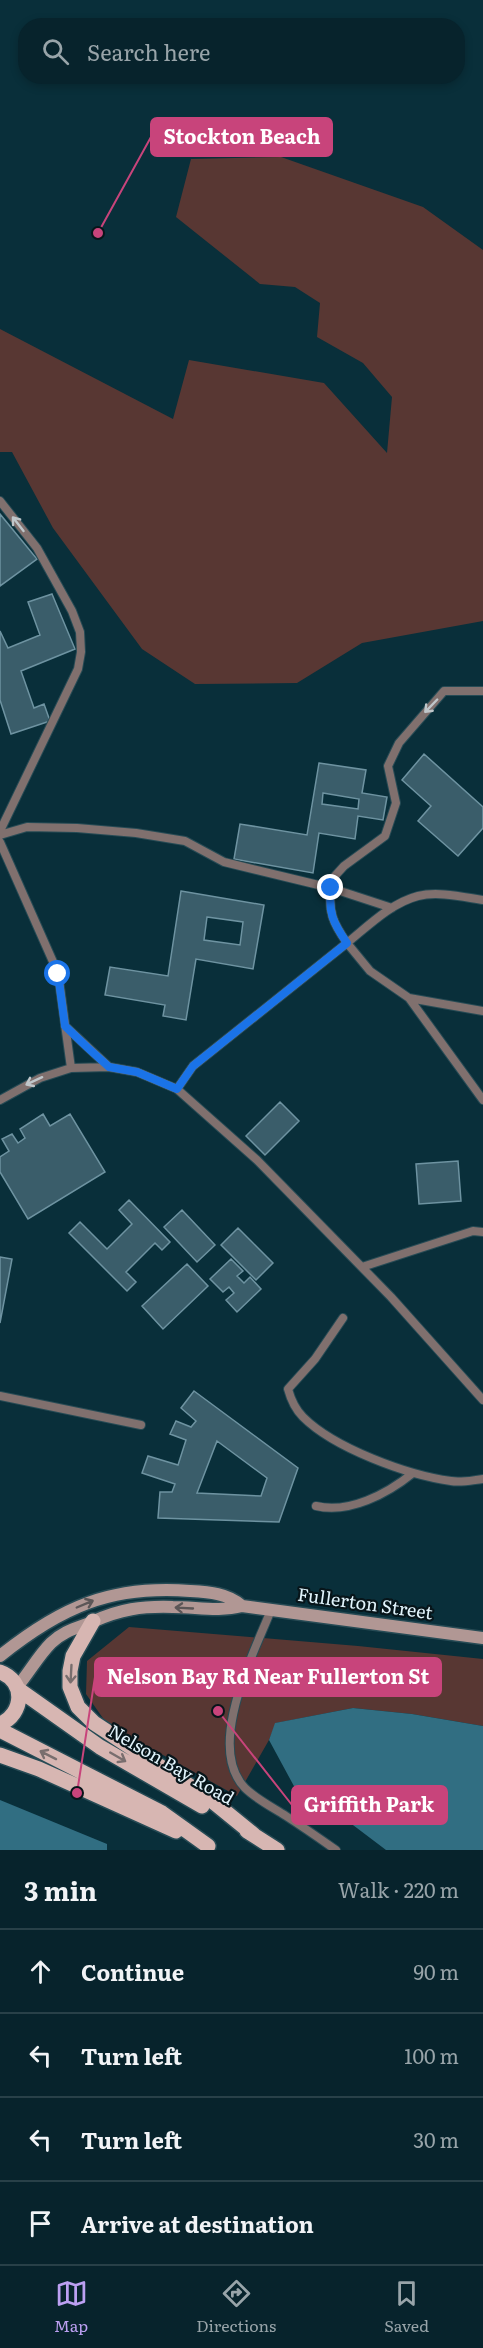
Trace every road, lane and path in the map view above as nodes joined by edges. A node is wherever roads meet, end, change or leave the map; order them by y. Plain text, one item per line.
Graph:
1 (0, 501) edge
2 (482, 692) edge
3 (0, 833) edge
4 (0, 842) edge
5 (331, 888) junction
6 (483, 900) edge
7 (392, 908) junction
8 (347, 943) junction
9 (409, 998) junction
10 (483, 1011) edge
11 (65, 1026) junction
12 (109, 1067) junction
13 (71, 1068) junction
14 (177, 1089) junction
15 (0, 1100) edge
16 (483, 1100) edge
17 (483, 1232) edge
18 (362, 1267) junction
19 (343, 1318) dead end
20 (0, 1396) edge
21 (483, 1400) edge
22 (141, 1425) dead end
23 (413, 1473) junction
24 (483, 1479) edge
25 (316, 1506) dead end
26 (242, 1606) junction
27 (271, 1610) junction
28 (93, 1621) junction
29 (483, 1638) edge
30 (0, 1656) edge
31 (0, 1672) edge
32 (17, 1688) junction
33 (0, 1724) edge
34 (0, 1730) edge
35 (0, 1755) edge
36 (254, 1835) junction
37 (212, 1848) edge
38 (277, 1850) edge
39 (336, 1850) edge

3 -> 1 lane
2 -> 5 lane
3 - 5 lane
4 - 11 lane
5 - 7 lane
5 - 8 lane
6 - 7 lane
7 - 8 lane
8 - 9 lane
8 - 14 lane
9 - 10 lane
9 - 16 lane
11 - 12 lane
11 - 13 lane
12 - 13 lane
12 - 14 lane
13 -> 15 lane
14 - 18 lane
17 - 18 lane
18 - 21 lane
19 - 23 lane
20 - 22 lane
23 - 24 lane
23 - 25 lane
26 - 27 main road, Fullerton Street
26 -> 28 main road, Fullerton Street
30 -> 26 main road, Fullerton Street
27 - 29 main road, Fullerton Street
27 - 39 lane
28 - 32 main road, Fullerton Street
28 -> 36 main road
31 - 32 main road, Nelson Bay Road
32 - 33 main road
32 -> 36 main road, Nelson Bay Road
37 -> 34 main road
35 - 37 main road
36 - 38 main road, Nelson Bay Road

